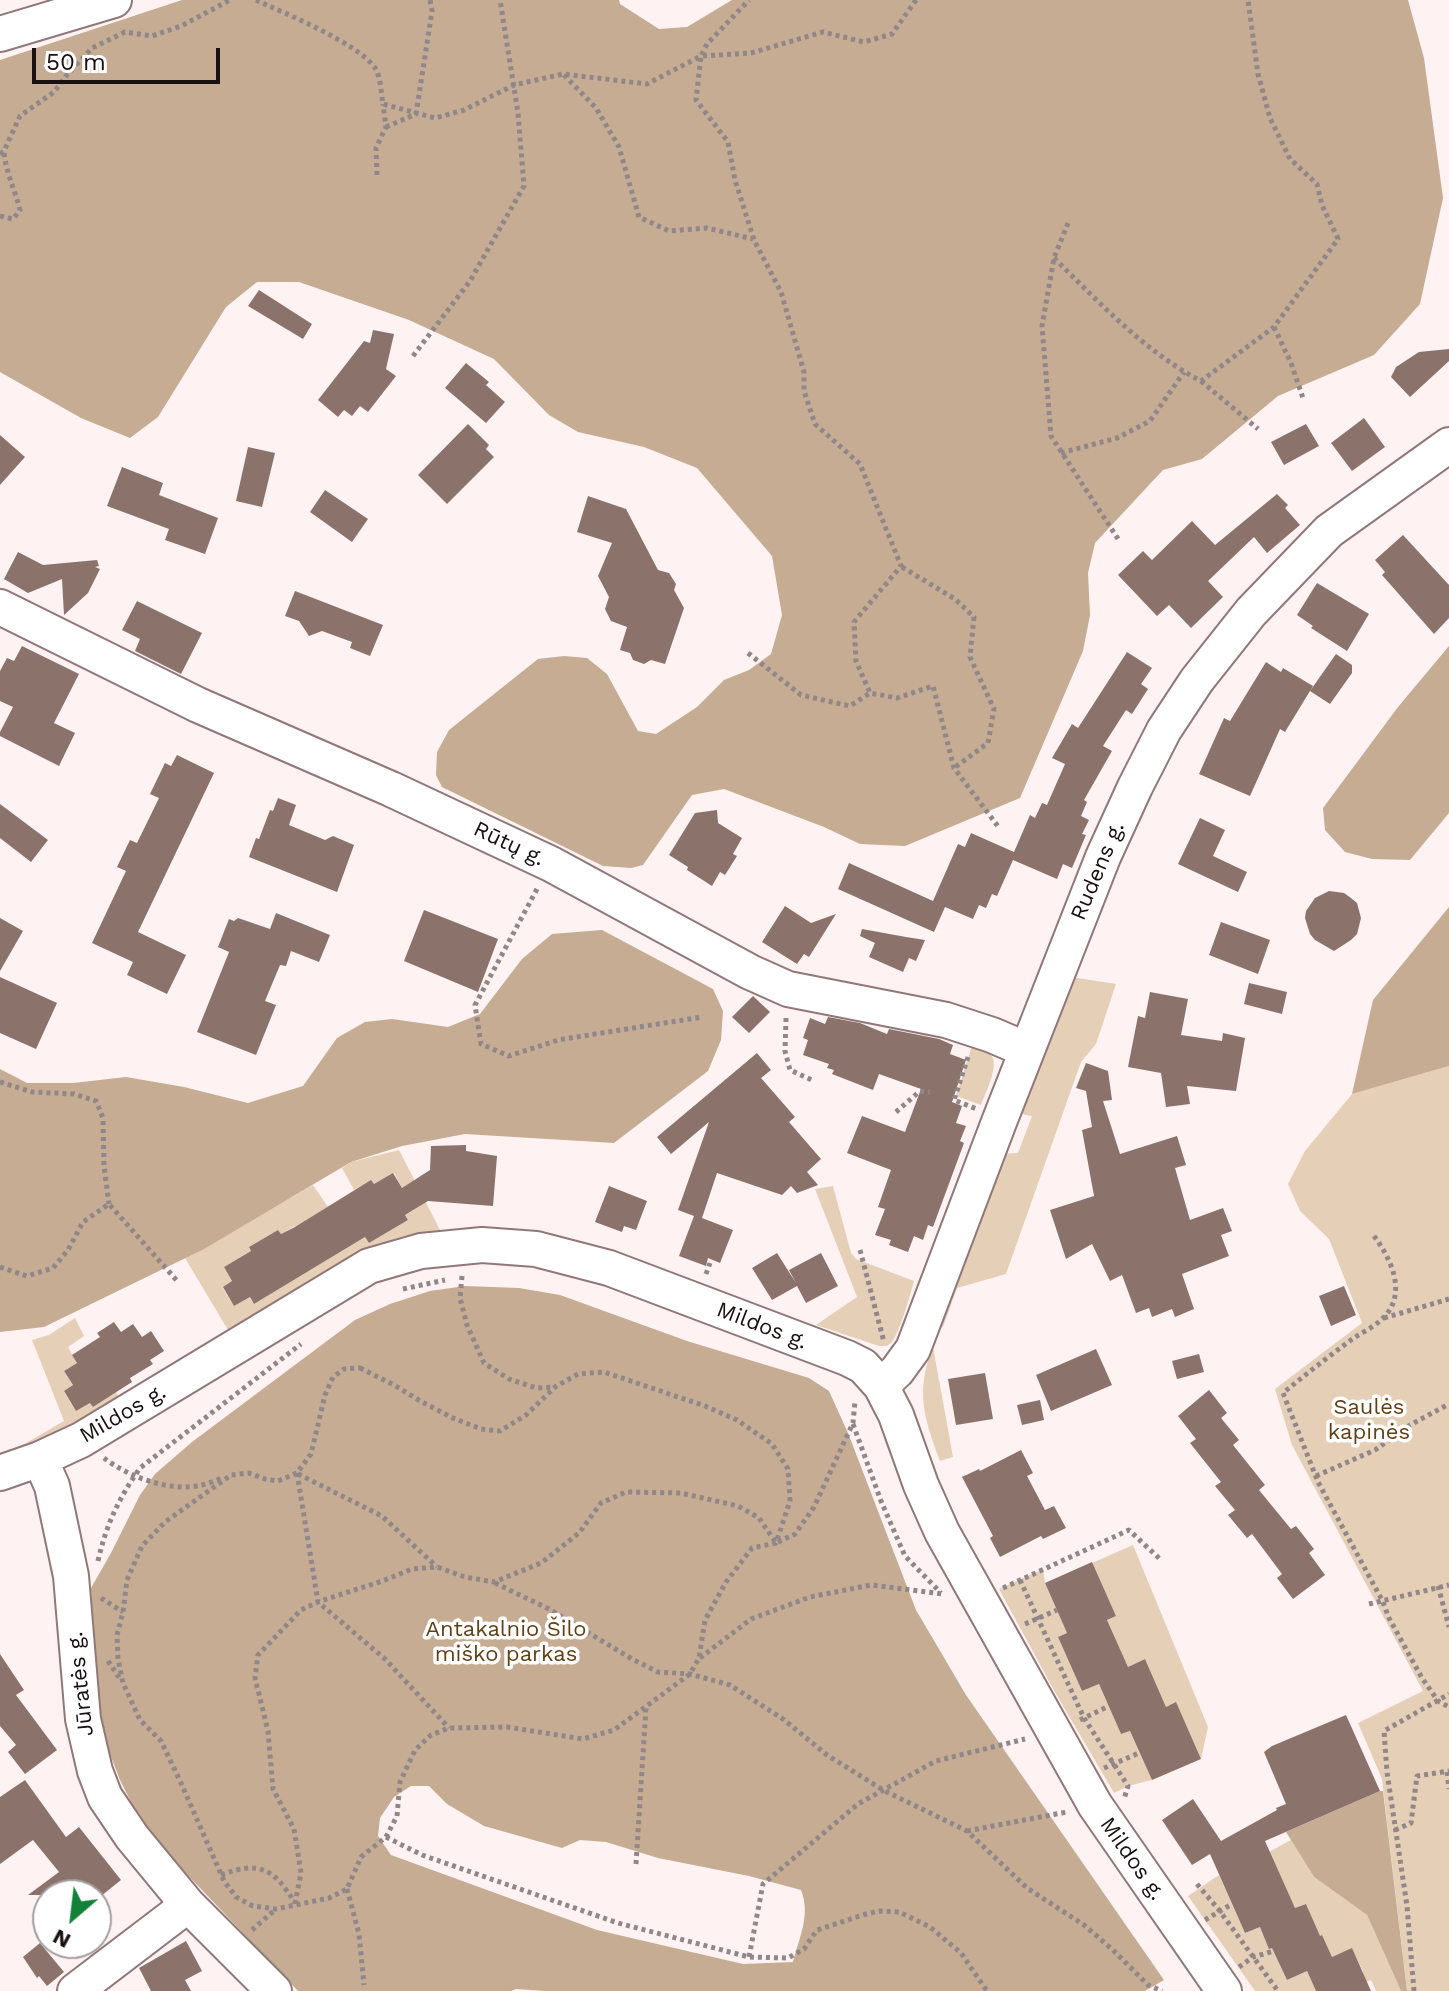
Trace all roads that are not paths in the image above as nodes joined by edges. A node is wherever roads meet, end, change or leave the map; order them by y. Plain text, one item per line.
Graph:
1 (114, 0) edge
2 (0, 34) edge
3 (1449, 445) edge
4 (0, 607) edge
5 (1027, 1050) junction
6 (868, 1392) junction
7 (40, 1459) junction
8 (0, 1473) edge
9 (188, 1905) junction
10 (1221, 1986) edge
11 (75, 1991) edge
12 (274, 1991) edge

1 - 2 street
3 - 5 street, Rudens g.
4 - 5 street, Rūtų g.
5 - 6 street, Rudens g.
6 - 7 street, Mildos g.
6 - 10 street, Mildos g.
7 - 8 street, Mildos g.
7 - 9 street, Jūratės g.
9 - 11 street
9 - 12 street, Jūratės g.

